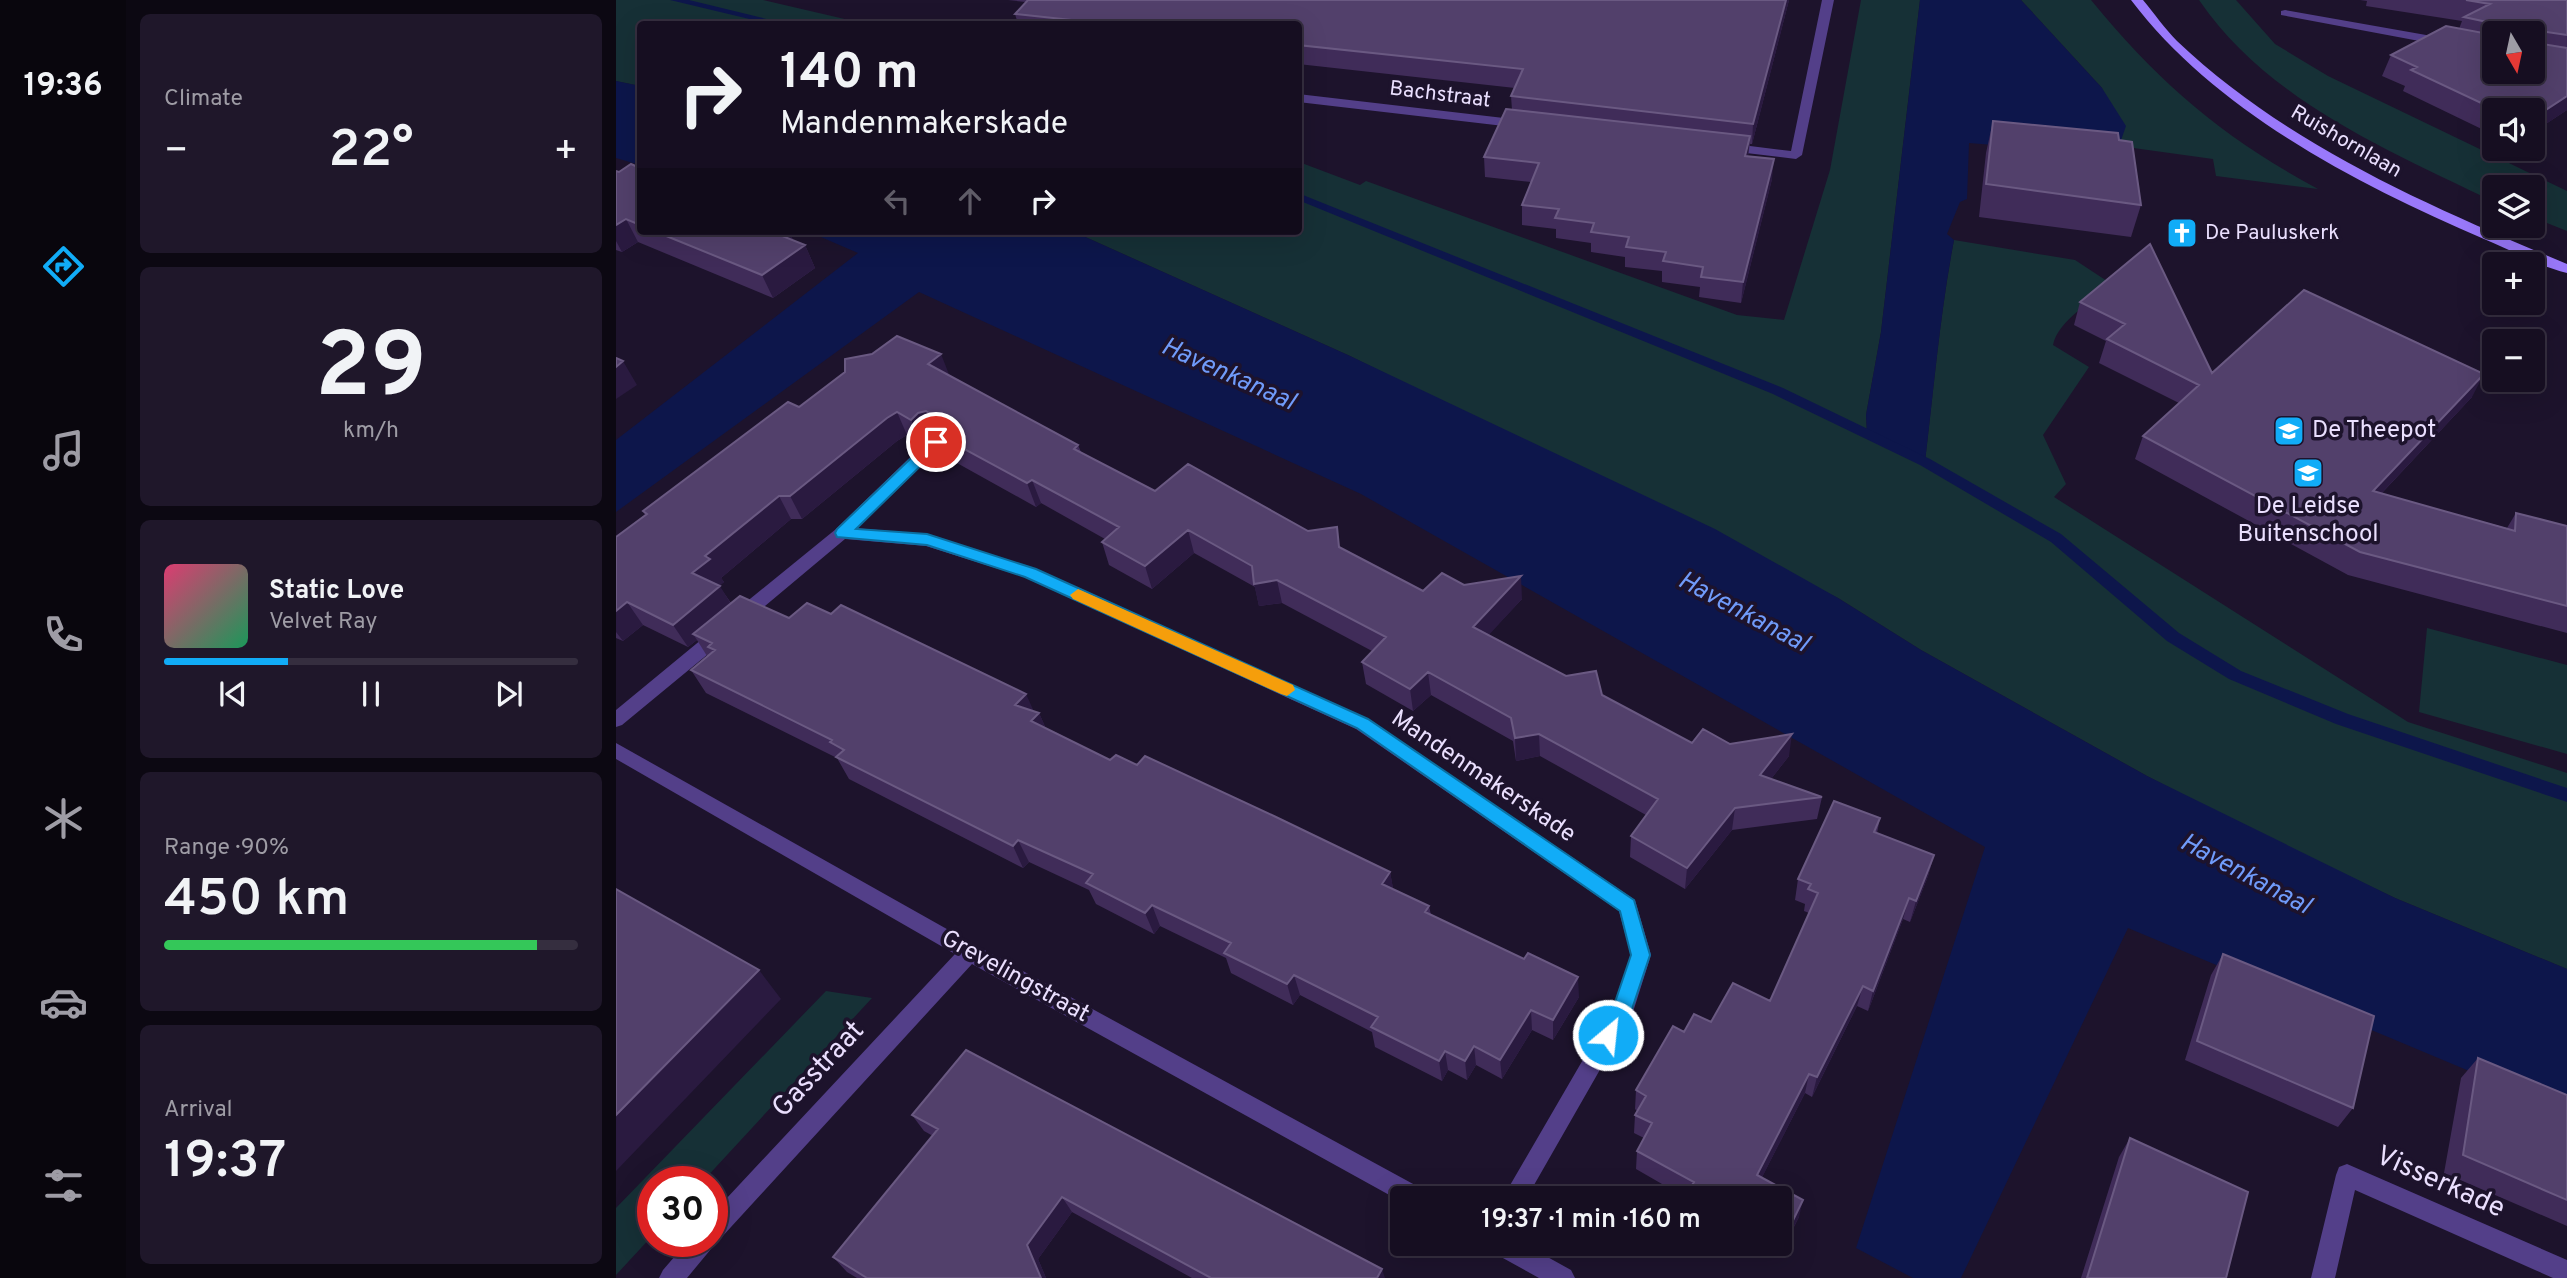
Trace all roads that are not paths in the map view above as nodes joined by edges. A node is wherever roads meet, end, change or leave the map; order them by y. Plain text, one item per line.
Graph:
1 (1828, 0) edge
2 (2137, 0) edge
3 (2285, 13) dead end
4 (2482, 49) edge
5 (1302, 98) edge
6 (1537, 126) edge
7 (1713, 146) edge
8 (2567, 269) edge
9 (936, 442) edge
10 (842, 533) junction
11 (616, 720) edge
12 (616, 750) edge
13 (970, 952) junction
14 (1394, 1186) edge
15 (1521, 1186) edge
16 (728, 1214) edge
17 (1522, 1256) edge
18 (689, 1257) edge
19 (2567, 1272) edge
20 (671, 1278) edge
21 (1563, 1278) edge
22 (2323, 1278) edge

1 - 7 street
2 - 8 main road, Ruishornlaan
3 - 4 street
5 - 6 street, Bachstraat
9 - 10 street
10 - 11 street
10 - 15 street, Mandenmakerskade
12 - 13 street, Grevelingstraat
13 - 14 street, Grevelingstraat
13 - 16 street, Gasstraat
17 - 21 street
18 - 20 street
19 - 22 street, Visserkade

